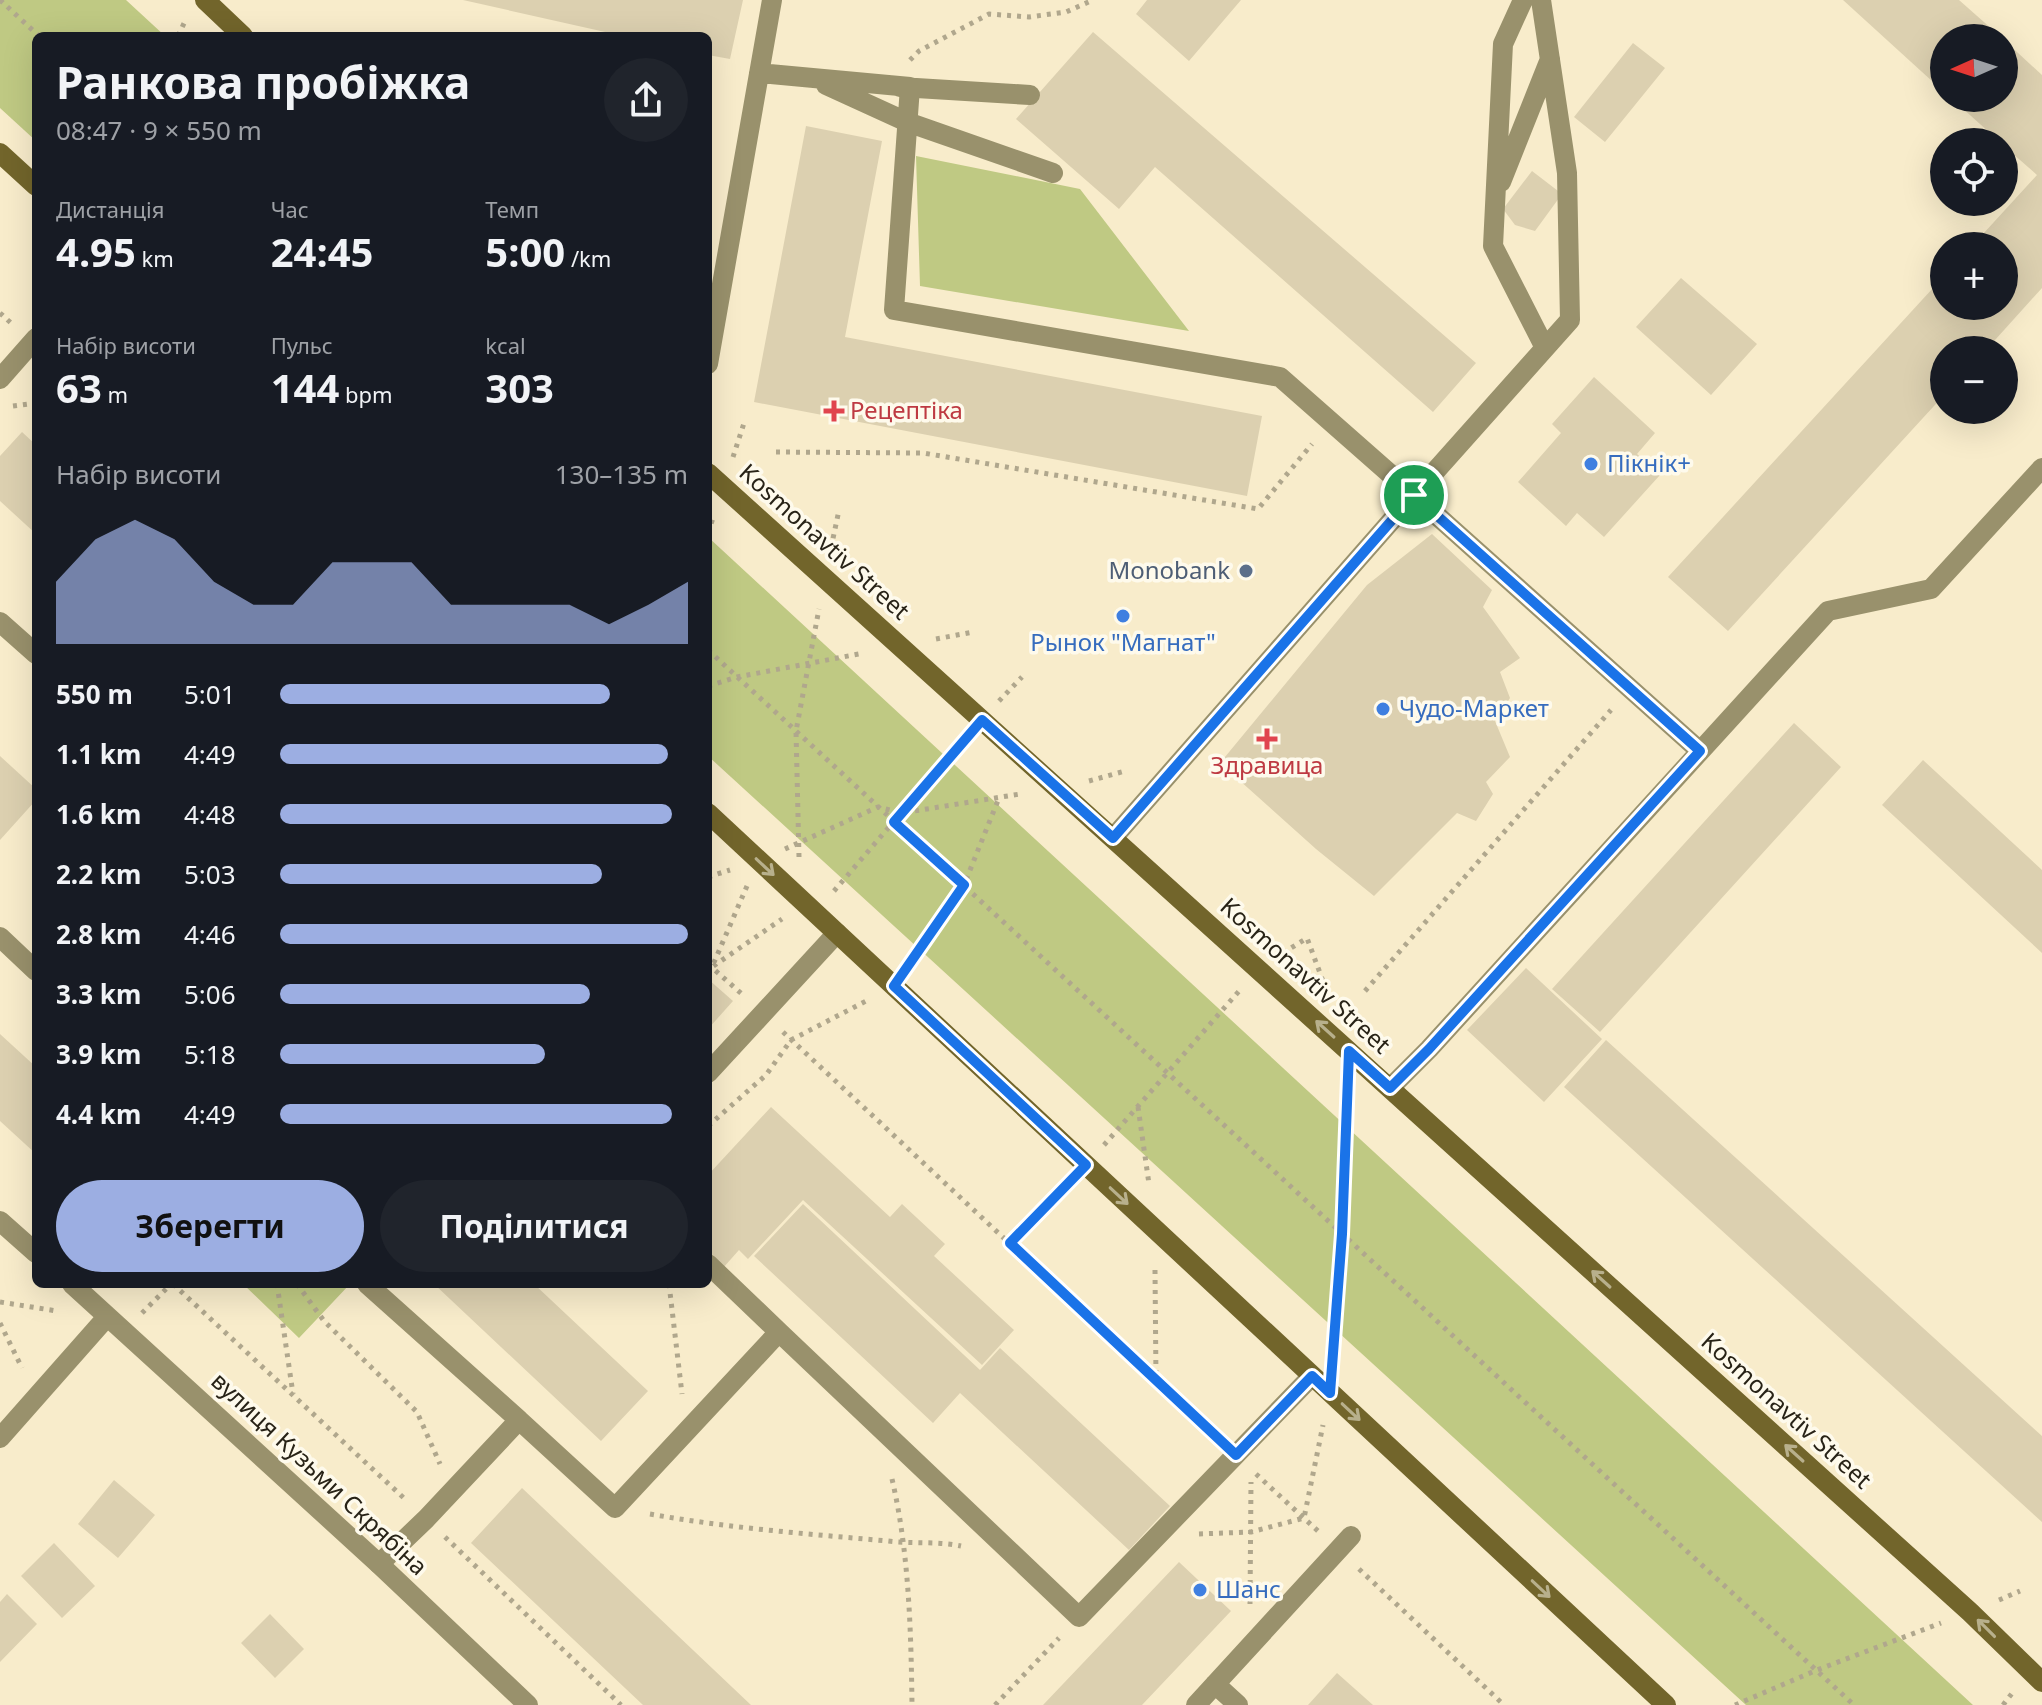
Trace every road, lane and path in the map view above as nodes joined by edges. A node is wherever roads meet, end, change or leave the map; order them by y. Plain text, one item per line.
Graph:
1 (0, 0) edge
2 (205, 0) edge
3 (772, 0) edge
4 (1093, 0) edge
5 (1523, 0) edge
6 (1541, 0) edge
7 (35, 32) edge
8 (239, 32) edge
9 (1550, 59) junction
10 (759, 73) junction
11 (810, 78) junction
12 (884, 85) junction
13 (910, 87) junction
14 (1030, 95) dead end
15 (907, 122) junction
16 (0, 153) edge
17 (1053, 173) dead end
18 (32, 182) edge
19 (1495, 197) junction
20 (712, 341) edge
21 (32, 342) edge
22 (1545, 348) junction
23 (4, 366) edge
24 (32, 404) edge
25 (0, 408) edge
26 (1330, 421) junction
27 (776, 452) dead end
28 (2042, 468) edge
29 (712, 477) edge
30 (1414, 495) junction
31 (839, 510) dead end
32 (825, 580) junction
33 (0, 622) edge
34 (973, 632) dead end
35 (900, 646) junction
36 (32, 650) edge
37 (712, 654) edge
38 (808, 664) junction
39 (737, 677) junction
40 (712, 685) edge
41 (1630, 688) junction
42 (982, 720) junction
43 (796, 731) junction
44 (1700, 751) junction
45 (1058, 788) junction
46 (999, 798) junction
47 (878, 807) junction
48 (902, 813) junction
49 (712, 817) edge
50 (894, 822) junction
51 (1113, 838) junction
52 (797, 843) junction
53 (759, 861) junction
54 (712, 876) edge
55 (964, 885) junction
56 (810, 908) junction
57 (837, 933) junction
58 (0, 937) edge
59 (712, 962) edge
60 (712, 965) edge
61 (32, 967) edge
62 (712, 968) edge
63 (1258, 969) junction
64 (894, 986) junction
65 (1365, 991) dead end
66 (763, 1013) junction
67 (791, 1040) junction
68 (1349, 1051) junction
69 (712, 1069) edge
70 (1167, 1073) junction
71 (1390, 1088) junction
72 (712, 1122) edge
73 (1086, 1165) junction
74 (0, 1221) edge
75 (1342, 1234) junction
76 (1010, 1243) junction
77 (32, 1249) edge
78 (712, 1268) edge
79 (77, 1288) edge
80 (168, 1288) edge
81 (176, 1288) edge
82 (278, 1288) edge
83 (300, 1288) edge
84 (371, 1288) edge
85 (670, 1288) edge
86 (0, 1302) edge
87 (106, 1318) joint
88 (0, 1323) edge
89 (124, 1330) junction
90 (779, 1332) junction
91 (1312, 1376) junction
92 (1330, 1393) junction
93 (293, 1396) junction
94 (36, 1397) junction
95 (519, 1420) junction
96 (879, 1427) junction
97 (683, 1435) junction
98 (0, 1438) edge
99 (1236, 1455) junction
100 (452, 1491) junction
101 (615, 1508) junction
102 (1304, 1518) junction
103 (426, 1519) junction
104 (1251, 1532) junction
105 (1158, 1535) junction
106 (902, 1543) junction
107 (1345, 1543) junction
108 (1014, 1555) junction
109 (379, 1564) junction
110 (2020, 1591) dead end
111 (1970, 1612) junction
112 (1079, 1617) junction
113 (1250, 1646) junction
114 (1817, 1670) junction
115 (2042, 1682) edge
116 (1215, 1684) junction
117 (528, 1705) edge
118 (621, 1705) edge
119 (912, 1705) edge
120 (995, 1705) edge
121 (1196, 1705) edge
122 (1238, 1705) edge
123 (1504, 1705) edge
124 (1666, 1705) edge
125 (1735, 1705) edge
126 (1854, 1705) edge

1 - 7 path
2 - 8 street
3 - 10 street
4 - 12 path
5 - 19 street
6 - 9 street
9 - 19 street
9 - 22 street
10 - 11 street
10 - 20 street
11 - 12 street
11 - 13 street
11 - 15 street
12 - 13 street
13 - 14 street
13 - 15 street
15 - 17 street
15 - 26 street
16 - 18 street
19 - 22 street
21 - 23 street
22 - 30 street
24 - 25 path
26 - 27 path
26 - 30 street
28 - 44 street
29 - 32 street, Kosmonavtiv Street
30 - 41 street
30 - 51 street
31 - 32 path
32 - 35 street, Kosmonavtiv Street
32 - 38 path
33 - 36 street
34 - 35 path
35 - 38 path
35 - 42 street, Kosmonavtiv Street
37 - 39 path
38 - 39 path
38 - 43 path
39 - 40 path
39 - 43 path
41 - 44 street
41 - 65 path
42 - 45 street, Kosmonavtiv Street
42 - 48 path
43 - 47 path
43 - 52 path
44 - 71 street
45 - 46 path
45 - 51 street, Kosmonavtiv Street
46 - 48 path
46 - 55 path
47 - 48 path
47 - 50 path
47 - 52 path
48 - 50 path
49 - 53 street
50 - 55 path
50 - 56 path
51 - 63 street, Kosmonavtiv Street
52 - 53 path
52 - 56 path
53 - 54 path
53 -> 56 street
53 - 59 path
55 - 64 path
55 - 70 path
56 - 57 street
56 - 60 path
57 - 64 street
57 - 66 street
58 - 61 street
62 - 66 path
68 -> 63 street, Kosmonavtiv Street
63 - 70 path
64 - 67 path
64 - 73 street
66 - 67 path
66 - 69 street
67 - 72 path
67 - 76 path
68 - 71 street, Kosmonavtiv Street
68 - 75 path
70 - 73 path
70 - 75 path
111 -> 71 street, Kosmonavtiv Street
73 - 76 path
73 -> 91 street
74 - 77 street
75 - 92 path
75 - 114 path
76 - 99 path
78 - 90 street
79 - 89 street, вулиця Кузьми Скрябіна
80 - 89 path
81 - 93 path
82 - 93 path
83 - 100 path
84 - 95 street
85 - 97 path
86 - 87 path
87 - 94 street
88 - 94 path
89 - 109 street, вулиця Кузьми Скрябіна
90 - 96 street
90 - 97 street
91 - 92 street
91 - 99 street
92 - 102 path
92 -> 124 street
93 - 103 path
94 - 98 street
95 - 100 street
95 - 101 street
96 - 106 path
96 - 108 street
97 - 101 street
99 - 105 street
100 - 103 street
101 - 106 path
102 - 104 path
102 - 104 path
102 - 107 path
103 - 109 street
103 - 118 path
104 - 105 path
104 - 113 path
105 - 112 street
106 - 108 path
106 - 119 path
107 - 113 street
107 - 123 path
108 - 112 street
109 - 117 street, вулиця Кузьми Скрябіна
110 - 111 path
111 - 114 path
115 -> 111 street, Kosmonavtiv Street
112 - 120 path
113 - 116 street
114 - 125 path
114 - 126 path
116 - 121 street
116 - 122 street

